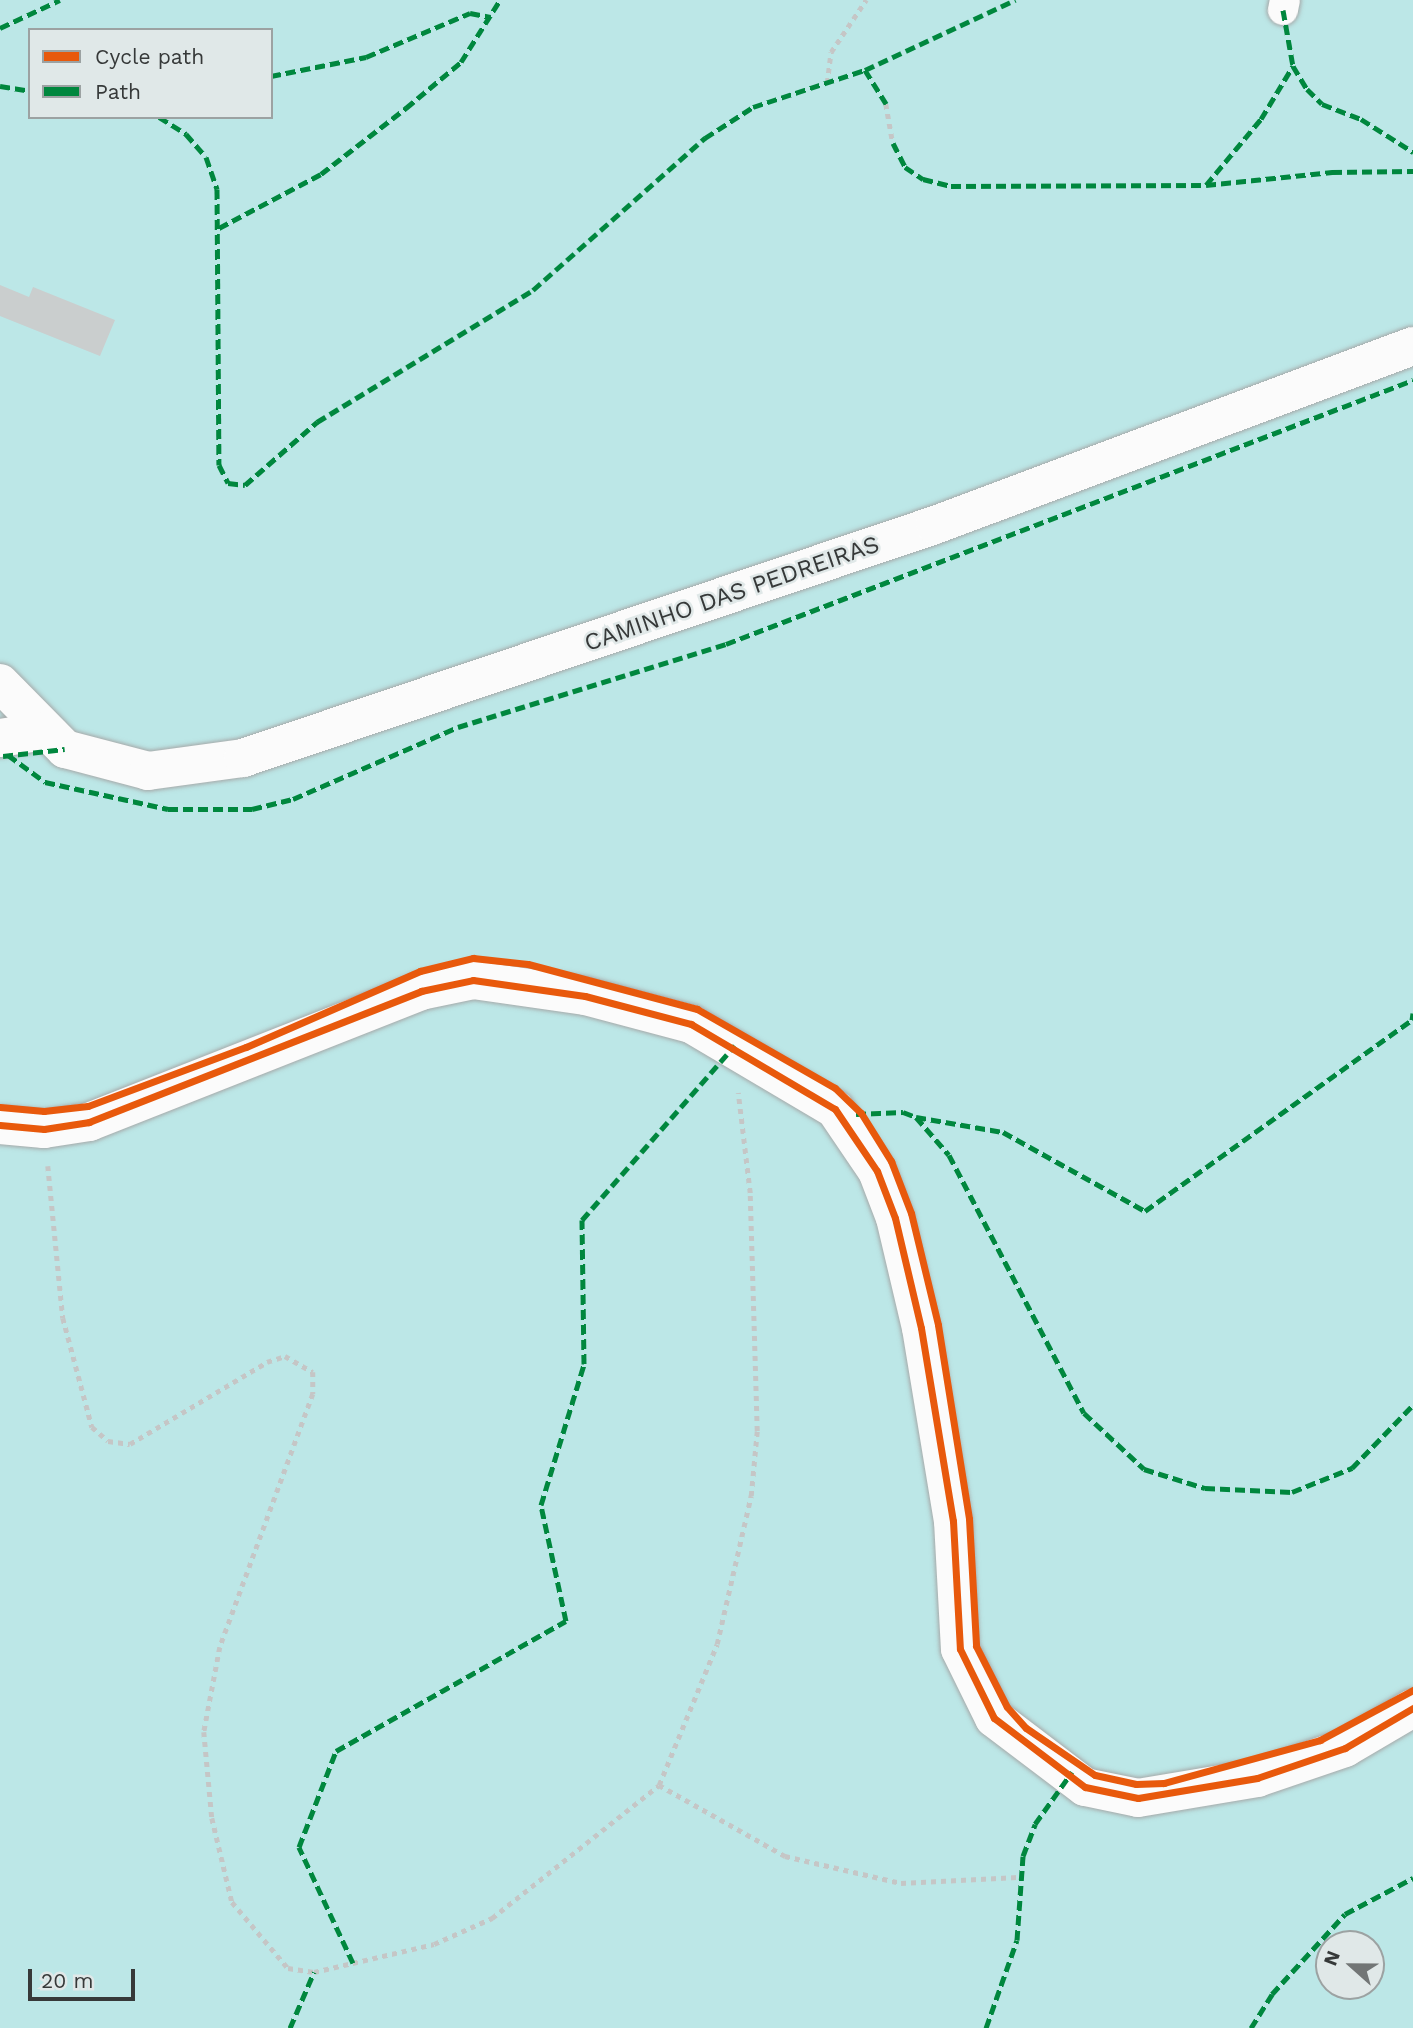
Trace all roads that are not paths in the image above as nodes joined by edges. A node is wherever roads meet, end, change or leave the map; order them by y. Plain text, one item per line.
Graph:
1 (1413, 346) edge
2 (0, 683) edge
3 (44, 731) junction
4 (0, 738) edge
5 (0, 1125) edge
6 (1413, 1709) edge

1 - 3 street, CAMINHO DAS PEDREIRAS
2 - 3 street, CAMINHO DAS PEDREIRAS
3 - 4 street
5 - 6 street

